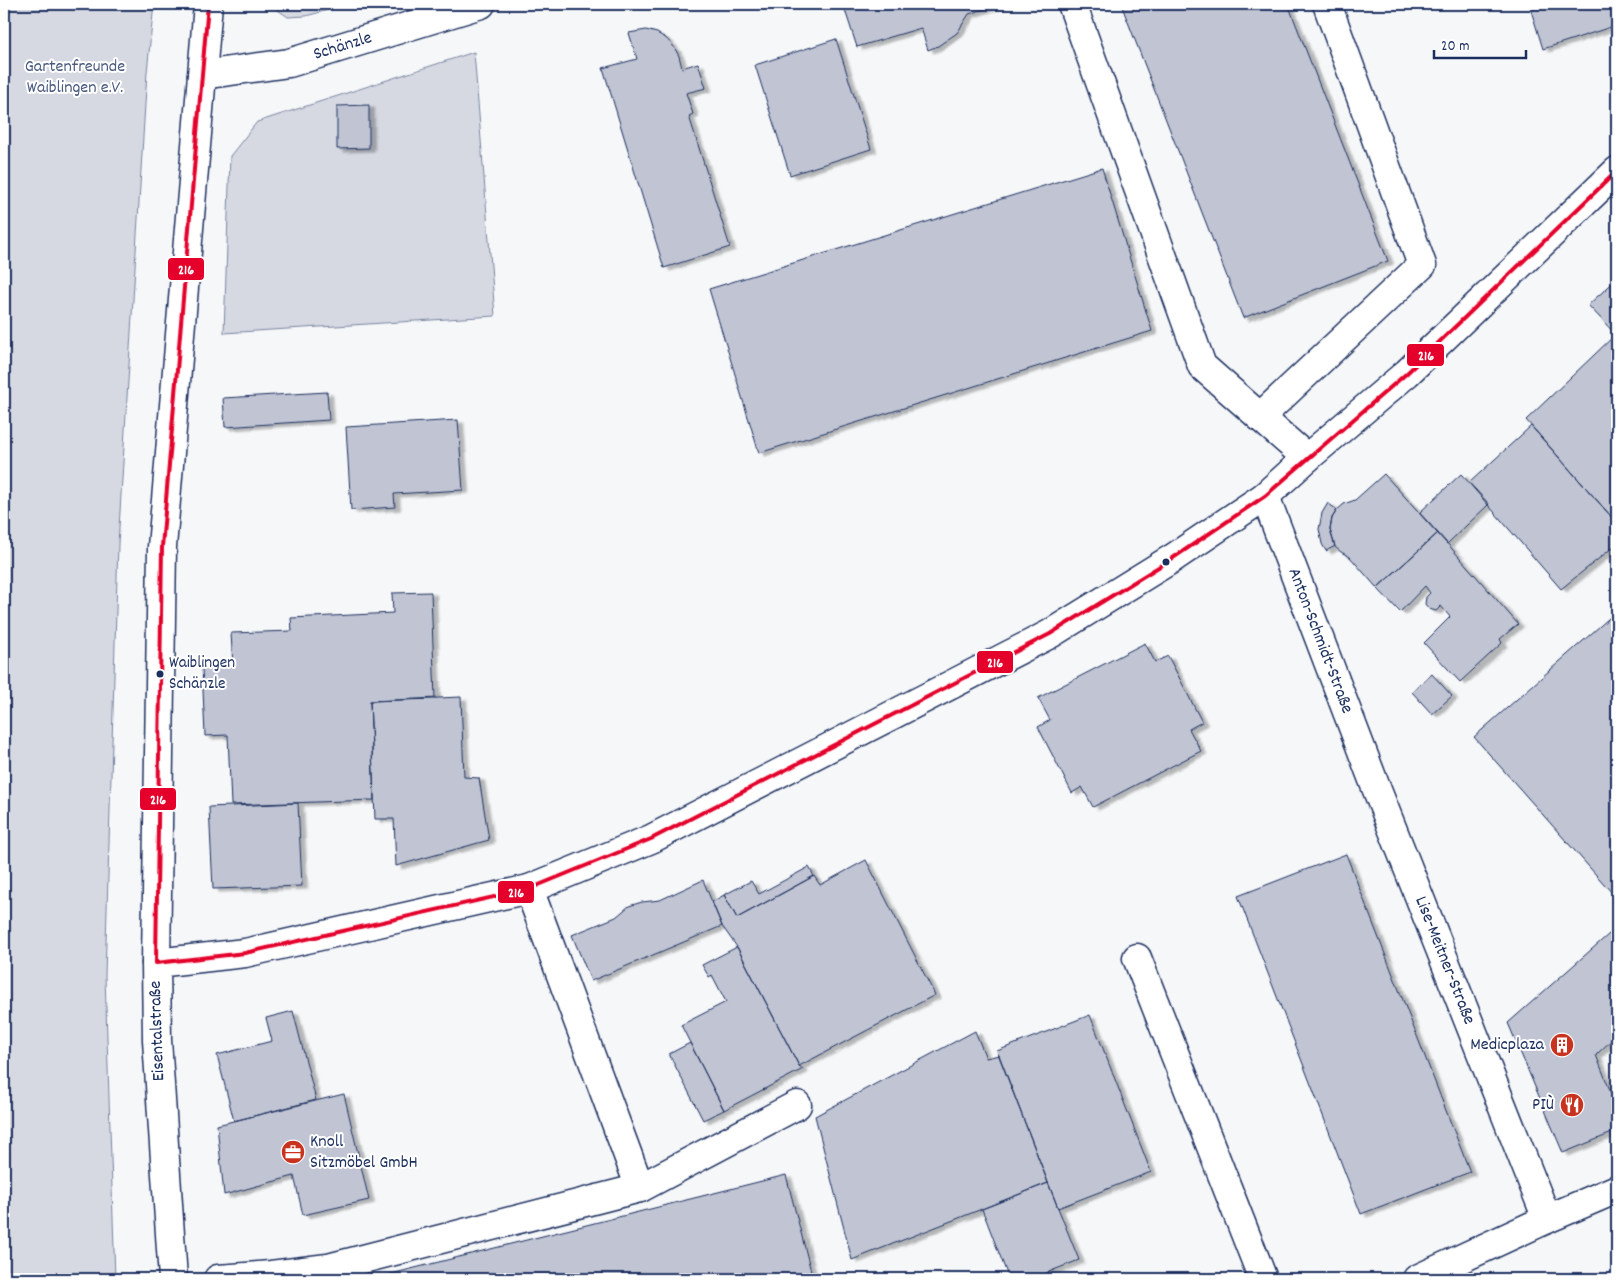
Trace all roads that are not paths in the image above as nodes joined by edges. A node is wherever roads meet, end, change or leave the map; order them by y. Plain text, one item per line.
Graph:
1 (208, 4) edge
2 (481, 4) edge
3 (1072, 4) edge
4 (1327, 4) edge
5 (202, 75) junction
6 (1617, 171) edge
7 (1260, 417) junction
8 (1307, 458) junction
9 (1265, 496) junction
10 (1374, 785) joint
11 (529, 889) junction
12 (1137, 958) dead end
13 (156, 963) junction
14 (797, 1105) dead end
15 (640, 1188) junction
16 (1617, 1190) edge
17 (1547, 1219) junction
18 (173, 1279) edge
19 (218, 1279) edge
20 (1263, 1279) edge
21 (1417, 1279) edge

1 - 5 street, Eisentalstraße
2 - 5 street, Schänzle
3 - 7 street
4 - 7 street
5 - 13 street, Eisentalstraße
6 - 8 street
7 - 8 street
8 - 9 street
9 - 10 street, Anton-Schmidt-Straße
9 - 11 street
10 - 17 street, Lise-Meitner-Straße
11 - 13 street
11 - 15 street
12 - 20 street
13 - 18 street, Eisentalstraße
14 - 15 street
15 - 19 street
16 - 17 street
17 - 21 street

